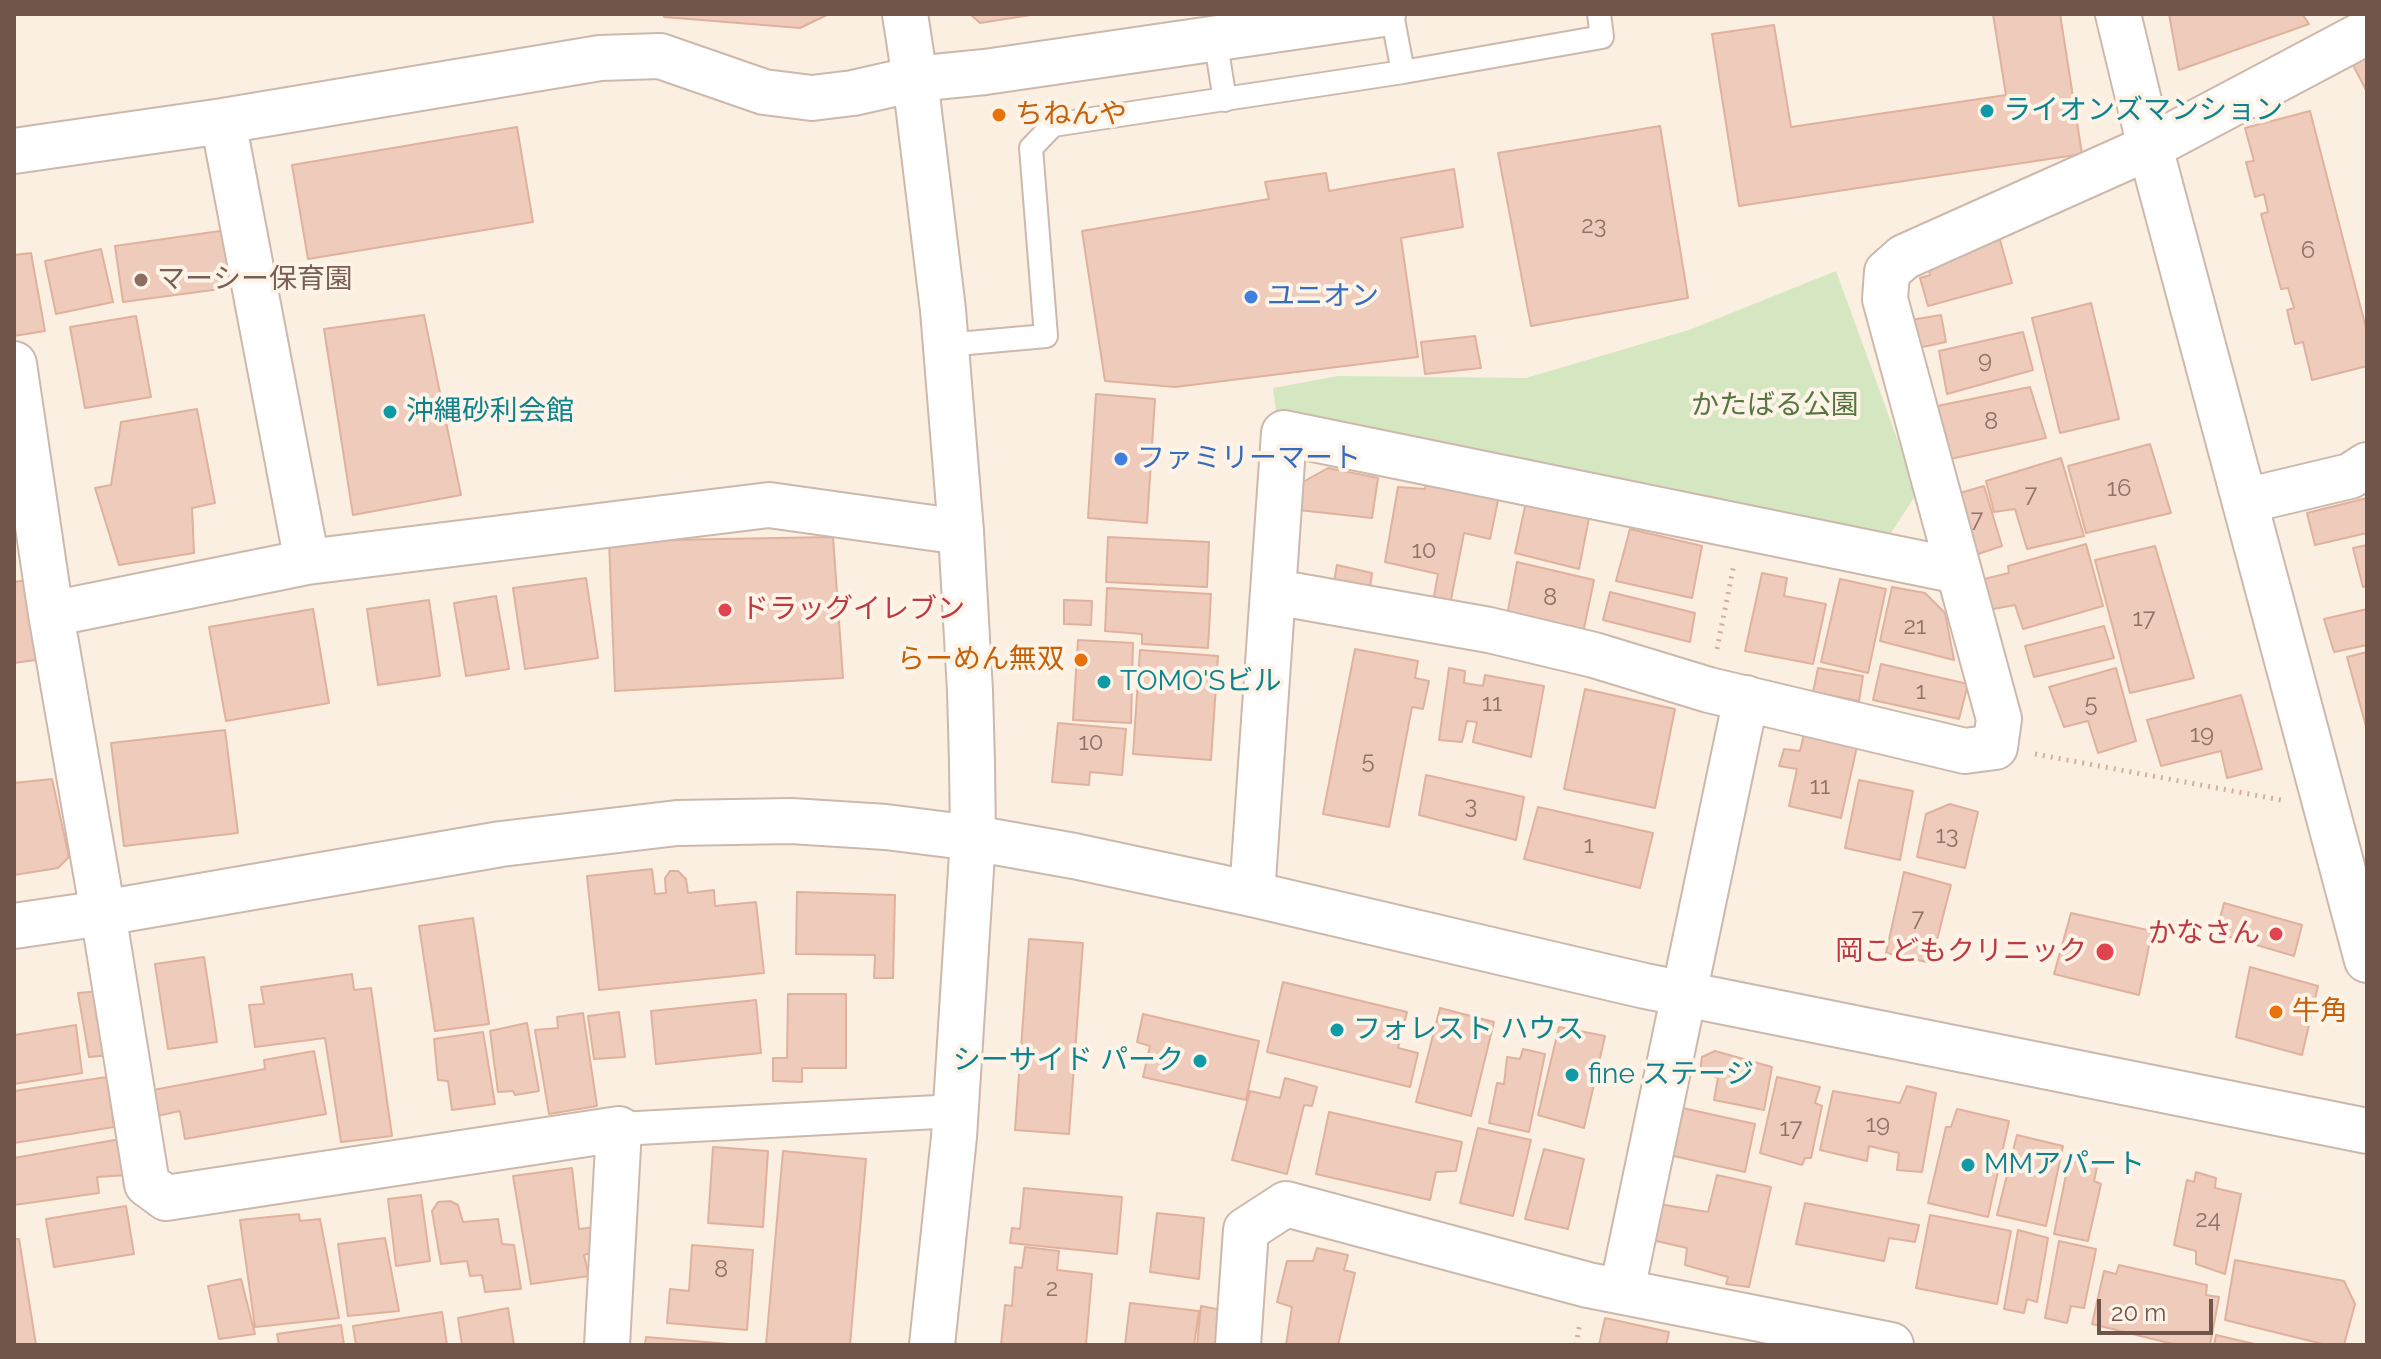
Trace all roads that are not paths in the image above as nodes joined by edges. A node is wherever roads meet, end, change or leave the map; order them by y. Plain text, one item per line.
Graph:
1 (905, 14) edge
2 (1383, 14) edge
3 (1392, 14) edge
4 (1599, 14) edge
5 (2118, 14) edge
6 (2367, 32) edge
7 (1215, 38) junction
8 (1403, 72) junction
9 (915, 79) junction
10 (1225, 100) junction
11 (223, 121) junction
12 (2150, 147) junction
13 (14, 151) edge
14 (946, 345) junction
15 (14, 364) edge
16 (2367, 465) edge
17 (2245, 501) junction
18 (961, 532) junction
19 (307, 562) junction
20 (1958, 571) junction
21 (1275, 592) junction
22 (51, 614) junction
23 (1727, 694) junction
24 (973, 838) junction
25 (1252, 894) junction
26 (103, 913) junction
27 (14, 926) edge
28 (2367, 960) edge
29 (1683, 994) junction
30 (956, 1111) junction
31 (619, 1129) junction
32 (2367, 1131) edge
33 (1622, 1290) junction
34 (607, 1345) edge
35 (932, 1345) edge
36 (1238, 1345) edge
37 (1891, 1345) edge

1 - 9 street
2 - 7 street
3 - 8 lane
4 - 8 lane
5 - 12 street
6 - 12 street
7 - 9 street
7 - 10 lane
8 - 10 lane
9 - 11 street
9 - 14 street
10 - 14 lane
11 - 13 street
11 - 19 street
12 - 17 street
12 - 20 street
14 - 18 street
15 - 22 street
16 - 17 street
17 - 28 street
18 - 19 street
18 - 24 street
19 - 22 street
20 - 21 street
20 - 23 street
21 - 23 street
21 - 25 street
22 - 26 street
23 - 29 street
24 - 25 street
24 - 26 street
24 - 30 street
25 - 29 street
26 - 27 street
26 - 31 street
29 - 32 street
29 - 33 street
30 - 31 street
30 - 35 street
31 - 34 street
33 - 36 street
33 - 37 street

